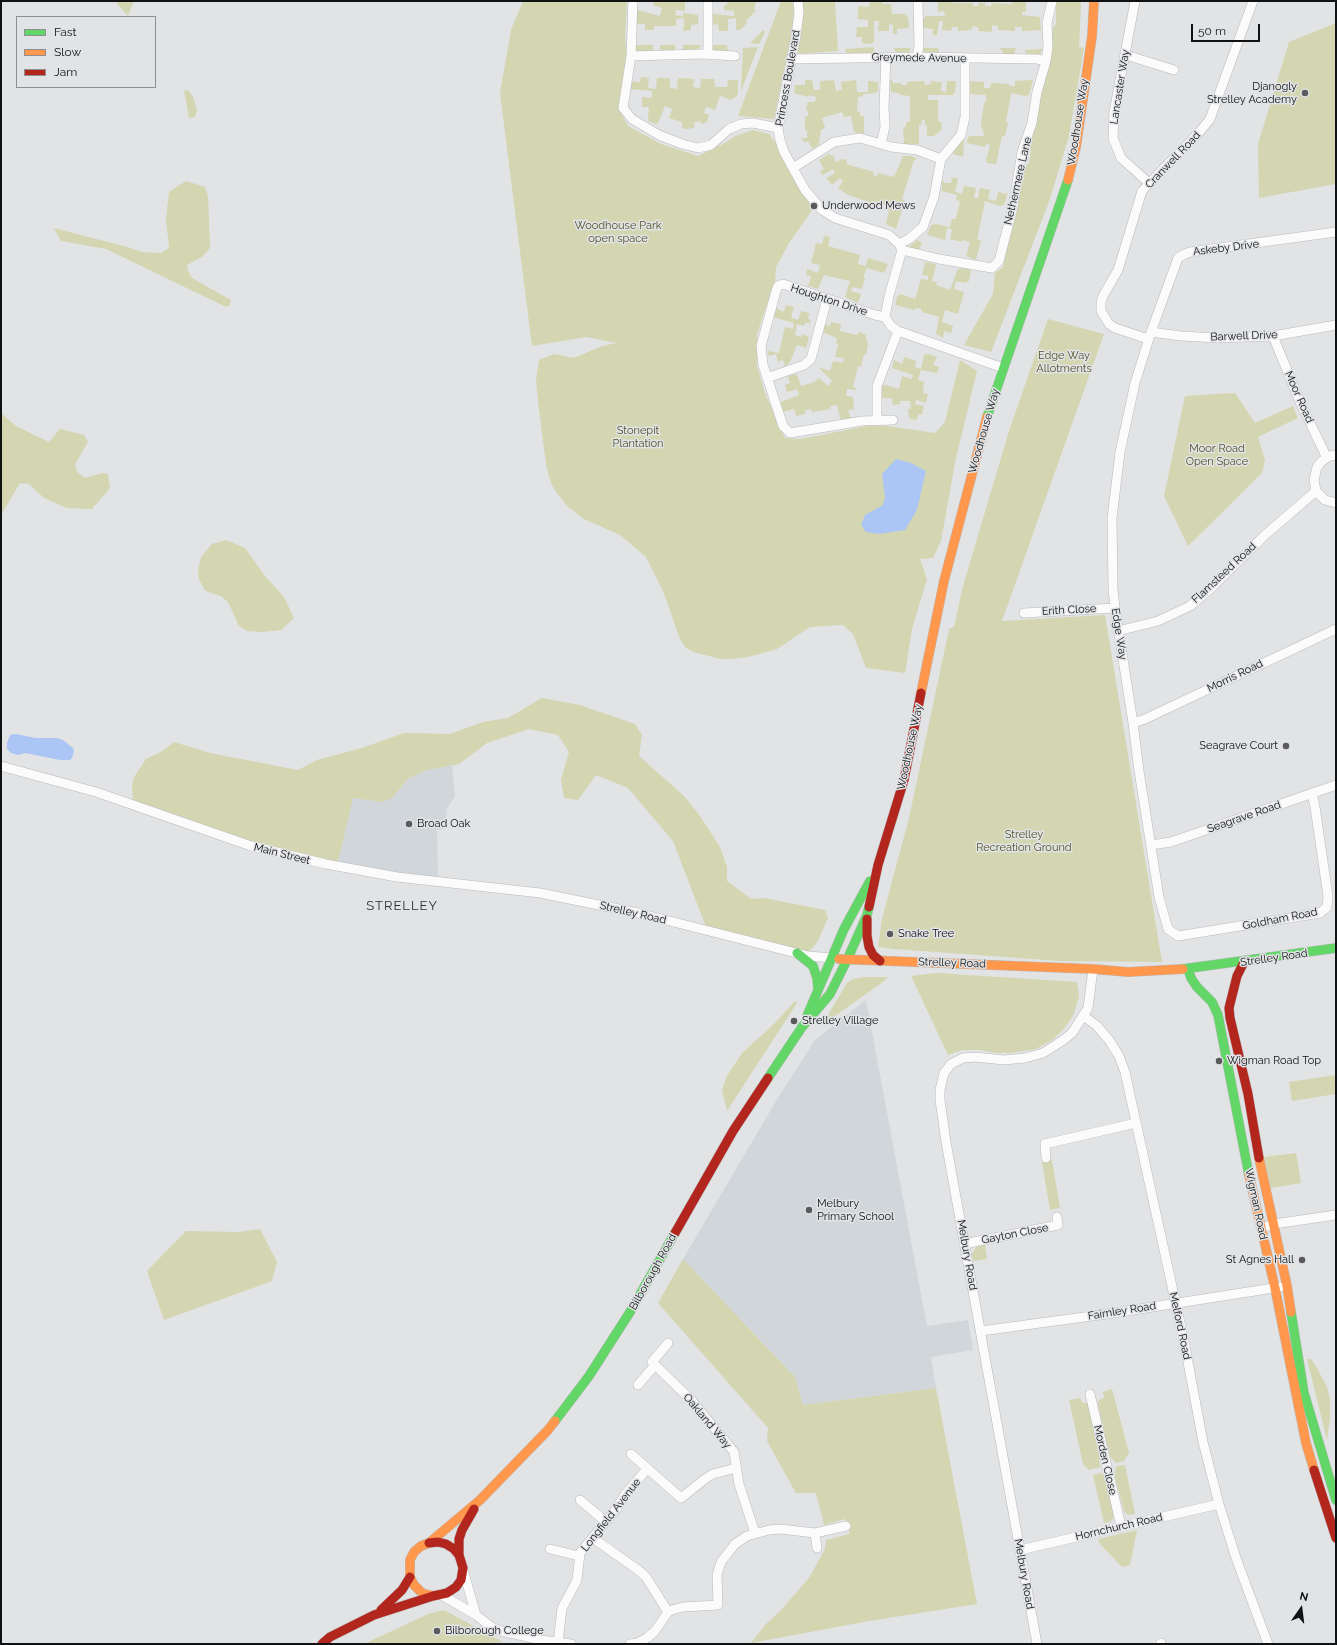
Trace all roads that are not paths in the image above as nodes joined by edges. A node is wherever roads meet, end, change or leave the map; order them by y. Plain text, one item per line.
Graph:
1 (633, 1) edge
2 (708, 1) edge
3 (798, 1) edge
4 (918, 1) edge
5 (1052, 1) edge
6 (1094, 1) edge
7 (1135, 1) edge
8 (1253, 1) edge
9 (708, 55) junction
10 (1126, 55) junction
11 (631, 56) junction
12 (735, 56) dead end
13 (886, 57) junction
14 (917, 57) junction
15 (965, 58) junction
16 (791, 59) junction
17 (1046, 61) junction
18 (1174, 70) dead end
19 (778, 128) junction
20 (881, 144) junction
21 (941, 159) junction
22 (793, 168) junction
23 (1149, 183) junction
24 (1336, 232) edge
25 (901, 247) junction
26 (827, 299) junction
27 (885, 317) junction
28 (1336, 325) edge
29 (898, 331) junction
30 (1150, 335) junction
31 (1272, 336) junction
32 (1003, 368) junction
33 (767, 378) junction
34 (877, 420) junction
35 (893, 420) dead end
36 (1332, 456) edge
37 (1316, 491) junction
38 (1336, 503) edge
39 (1115, 608) junction
40 (1024, 613) dead end
41 (1336, 629) edge
42 (1118, 631) junction
43 (1134, 723) junction
44 (1, 766) edge
45 (1336, 785) edge
46 (1312, 793) junction
47 (1151, 845) junction
48 (878, 865) junction
49 (572, 899) joint
50 (867, 915) junction
51 (1168, 929) joint
52 (1336, 948) edge
53 (797, 953) junction
54 (833, 958) junction
55 (848, 960) junction
56 (880, 961) junction
57 (1244, 962) junction
58 (1094, 969) junction
59 (1188, 969) junction
60 (818, 988) junction
61 (1084, 1016) junction
62 (802, 1027) junction
63 (1136, 1123) junction
64 (1046, 1158) dead end
65 (1336, 1215) edge
66 (1057, 1217) dead end
67 (1274, 1224) junction
68 (1261, 1228) junction
69 (964, 1244) junction
70 (1287, 1286) junction
71 (1275, 1288) junction
72 (1176, 1303) junction
73 (981, 1331) junction
74 (668, 1343) dead end
75 (655, 1365) junction
76 (638, 1385) dead end
77 (1090, 1394) dead end
78 (630, 1454) dead end
79 (736, 1468) junction
80 (647, 1469) junction
81 (480, 1500) junction
82 (580, 1500) dead end
83 (1336, 1500) edge
84 (1219, 1504) junction
85 (606, 1522) junction
86 (846, 1526) dead end
87 (1121, 1526) junction
88 (755, 1533) junction
89 (815, 1533) junction
90 (593, 1538) junction
91 (1336, 1538) edge
92 (429, 1543) junction
93 (817, 1548) dead end
94 (550, 1549) dead end
95 (1020, 1550) junction
96 (460, 1555) junction
97 (579, 1556) junction
98 (463, 1568) junction
99 (410, 1577) junction
100 (437, 1595) junction
101 (668, 1612) junction
102 (374, 1615) junction
103 (476, 1615) junction
104 (558, 1643) junction
105 (322, 1644) edge
106 (571, 1644) edge
107 (630, 1644) edge
108 (1037, 1644) edge
109 (1268, 1644) edge

1 - 11 street
2 - 9 street
3 - 16 street, Princess Boulevard
4 - 14 street
5 - 17 street, Nethermere Lane
6 - 32 main road, Woodhouse Way
7 - 10 street, Lancaster Way
8 - 23 street, Cranwell Road
9 - 11 street
9 - 12 street
10 - 18 street
10 - 23 street, Lancaster Way
11 - 19 street
13 - 14 street, Greymede Avenue
13 - 16 street, Greymede Avenue
13 - 20 street
14 - 15 street, Greymede Avenue
15 - 17 street, Greymede Avenue
15 - 21 street
16 - 19 street, Princess Boulevard
17 - 25 street, Nethermere Lane
19 - 22 street, Princess Boulevard
20 - 21 street
20 - 22 street
21 - 25 street
22 - 25 street, Princess Boulevard
23 - 30 street, Cranwell Road
24 - 30 street, Askeby Drive
25 - 27 street
26 - 27 street, Houghton Drive
26 - 33 street
26 - 33 street, Houghton Drive
27 - 29 street
28 - 31 street, Barwell Drive
29 - 32 street
29 - 34 street
30 - 31 street, Barwell Drive
30 - 39 street, Edge Way
31 - 36 street, Moor Road
32 - 48 main road, Woodhouse Way
33 - 34 street, Houghton Drive
34 - 35 street, Houghton Drive
36 - 37 street, Moor Road
37 - 38 street
37 - 42 street, Flamsteed Road
39 - 40 street, Erith Close
39 - 42 street, Edge Way
41 - 43 street, Morris Road
42 - 43 street, Edge Way
43 - 47 street, Edge Way
44 - 49 street, Main Street
45 - 46 street, Seagrave Road
46 - 47 street, Seagrave Road
46 - 51 street, Goldham Road
47 - 51 street, Edge Way
48 - 50 main road, Woodhouse Way
48 - 54 main road, Woodhouse Way
49 - 53 street, Strelley Road
50 - 55 main road, Woodhouse Way
50 - 56 main road
52 - 57 main road, Strelley Road
53 - 54 street, Strelley Road
53 - 60 main road
54 - 55 main road, Strelley Road
54 - 60 main road, Bilborough Road
55 - 56 main road, Strelley Road
55 - 62 main road, Bilborough Road
56 - 58 main road, Strelley Road
57 - 59 main road, Strelley Road
57 - 67 main road, Wigman Road
58 - 59 main road, Strelley Road
58 - 61 street, Melbury Road
59 - 68 main road, Wigman Road
60 - 62 main road, Bilborough Road
61 - 63 street, Melford Road
61 - 69 street, Melbury Road
62 - 81 main road, Bilborough Road
63 - 64 street
63 - 72 street, Melford Road
65 - 67 street
66 - 69 street, Gayton Close
67 - 68 street
67 - 70 main road, Wigman Road
68 - 71 main road, Wigman Road
69 - 73 street, Melbury Road
70 - 71 street, Fairnley Road
70 - 83 main road, Wigman Road
71 - 72 street, Fairnley Road
71 - 91 main road, Wigman Road
72 - 73 street, Fairnley Road
72 - 84 street, Melford Road
73 - 95 street, Melbury Road
74 - 75 street
75 - 76 street
75 - 79 street, Oakland Way
77 - 87 street, Morden Close
78 - 80 street
79 - 80 street, Longfield Avenue
79 - 88 street, Oakland Way
80 - 85 street, Longfield Avenue
81 - 92 main road, Bilborough Road
81 - 96 main road, Bilborough Road
82 - 85 street
84 - 87 street, Hornchurch Road
84 - 109 street, Melford Road
85 - 90 street, Longfield Avenue
86 - 89 street
87 - 95 street, Hornchurch Road
88 - 89 street
88 - 101 street
89 - 93 street
90 - 97 street, Longfield Avenue
90 - 101 street
92 - 96 main road
92 - 99 main road, Bilborough Road
94 - 97 street
95 - 108 street, Melbury Road
96 - 98 main road, Bilborough Road
97 - 104 street, Longfield Avenue
98 - 100 main road, Bilborough Road
98 - 103 street
99 - 100 main road
99 - 102 main road, Bilborough Road
100 - 102 main road, Bilborough Road
100 - 103 street
101 - 107 street
102 - 105 main road, Bilborough Road
103 - 104 street
104 - 106 street

